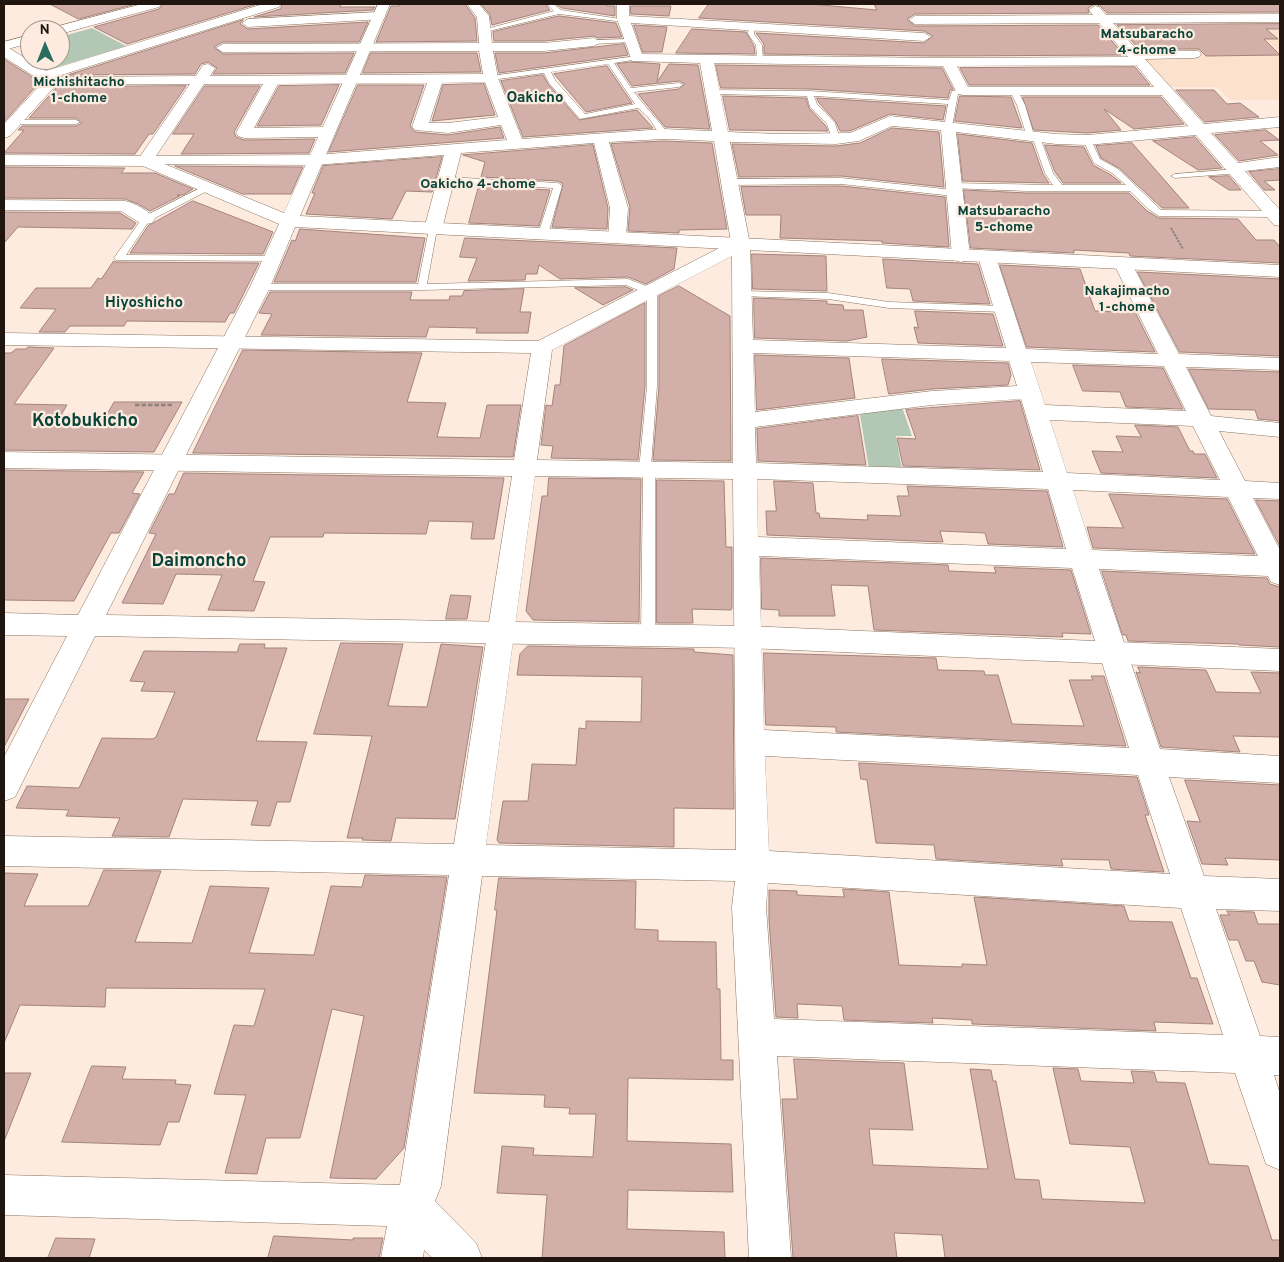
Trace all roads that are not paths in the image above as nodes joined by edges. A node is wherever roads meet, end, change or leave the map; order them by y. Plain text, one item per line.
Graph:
1 (136, 4) edge
2 (155, 4) edge
3 (275, 4) edge
4 (473, 4) edge
5 (550, 4) edge
6 (623, 4) edge
7 (1089, 4) edge
8 (1226, 4) edge
9 (214, 10) dead end
10 (382, 10) edge
11 (559, 12) junction
12 (1243, 18) junction
13 (1280, 18) edge
14 (623, 19) junction
15 (1102, 19) junction
16 (70, 25) edge
17 (70, 25) edge
18 (234, 26) junction
19 (752, 26) junction
20 (486, 30) junction
21 (20, 36) edge
22 (924, 37) junction
23 (632, 40) junction
24 (4, 41) edge
25 (20, 42) edge
26 (594, 42) joint
27 (4, 46) edge
28 (486, 47) junction
29 (223, 48) junction
30 (365, 48) junction
31 (4, 51) edge
32 (1194, 54) dead end
33 (637, 58) junction
34 (1137, 58) junction
35 (706, 59) junction
36 (760, 60) junction
37 (610, 62) junction
38 (942, 62) junction
39 (547, 71) junction
40 (48, 78) junction
41 (350, 78) junction
42 (436, 78) junction
43 (491, 78) junction
44 (273, 79) junction
45 (200, 80) junction
46 (679, 85) dead end
47 (629, 90) junction
48 (963, 91) junction
49 (1014, 91) junction
50 (1166, 91) junction
51 (711, 92) junction
52 (810, 93) junction
53 (952, 102) junction
54 (640, 105) junction
55 (507, 120) junction
56 (14, 122) junction
57 (76, 122) dead end
58 (1280, 122) edge
59 (948, 127) junction
60 (1200, 129) junction
61 (327, 132) junction
62 (4, 133) edge
63 (664, 134) junction
64 (600, 137) junction
65 (720, 137) junction
66 (1034, 137) junction
67 (836, 139) junction
68 (1086, 140) junction
69 (516, 144) junction
70 (454, 149) junction
71 (4, 160) edge
72 (315, 160) junction
73 (145, 161) junction
74 (1280, 162) edge
75 (1235, 170) junction
76 (1175, 176) dead end
77 (446, 180) junction
78 (729, 182) junction
79 (208, 187) junction
80 (1059, 188) junction
81 (1133, 188) junction
82 (954, 189) junction
83 (4, 205) edge
84 (1277, 217) edge
85 (146, 219) junction
86 (288, 221) junction
87 (433, 228) junction
88 (543, 234) junction
89 (617, 238) junction
90 (741, 244) junction
91 (974, 257) junction
92 (272, 259) junction
93 (1122, 264) junction
94 (1280, 271) edge
95 (260, 287) junction
96 (422, 287) junction
97 (650, 291) junction
98 (742, 294) junction
99 (1003, 309) junction
100 (4, 339) edge
101 (232, 341) junction
102 (743, 346) junction
103 (542, 347) junction
104 (1018, 356) junction
105 (1171, 361) junction
106 (1280, 364) edge
107 (1033, 402) junction
108 (744, 420) junction
109 (1202, 420) junction
110 (1280, 430) edge
111 (4, 460) edge
112 (170, 462) junction
113 (524, 468) junction
114 (647, 470) junction
115 (744, 471) junction
116 (1058, 481) junction
117 (1237, 490) junction
118 (1280, 491) edge
119 (746, 546) junction
120 (1082, 560) junction
121 (1279, 569) edge
122 (4, 624) edge
123 (87, 625) junction
124 (500, 632) junction
125 (648, 635) junction
126 (747, 637) junction
127 (1112, 653) junction
128 (1280, 660) edge
129 (749, 742) junction
130 (1149, 764) junction
131 (1280, 769) edge
132 (4, 787) edge
133 (4, 851) edge
134 (468, 861) junction
135 (753, 866) junction
136 (1193, 892) junction
137 (1280, 895) edge
138 (757, 1037) junction
139 (1264, 1056) edge
140 (1280, 1150) edge
141 (4, 1194) edge
142 (411, 1206) junction
143 (402, 1258) edge
144 (461, 1258) edge
145 (770, 1258) edge

1 - 16 street
2 - 17 street
3 - 18 street
4 - 20 street
5 - 11 lane
6 - 14 street
7 - 15 street
8 - 12 street
9 - 18 street
10 - 18 street
10 - 30 street
11 - 14 lane
11 - 20 lane
12 - 13 street
12 - 15 street
14 - 19 street
14 - 23 street
15 - 22 street
15 - 34 street
18 - 29 street
18 - 40 street
19 - 22 street
19 - 36 lane
20 - 28 street
21 - 24 street
22 - 38 street
23 - 26 lane
23 - 33 street
25 - 27 street
26 - 28 street
28 - 30 street
28 - 43 street
29 - 30 street
29 - 45 street
30 - 41 street
31 - 40 street
32 - 34 street
33 - 35 street
33 - 37 lane
34 - 38 street
34 - 50 street
35 - 36 street
35 - 51 street
36 - 38 street
37 - 39 lane
37 - 47 lane
38 - 48 street
39 - 43 lane
39 - 54 lane
40 - 45 street
40 - 56 street
41 - 42 street
41 - 44 street
41 - 61 street
42 - 43 street
42 - 55 street
43 - 55 street
44 - 45 street
44 - 61 street
45 - 73 street
46 - 47 lane
47 - 54 lane
48 - 49 street
48 - 53 lane
49 - 50 street
49 - 66 lane
50 - 60 street
51 - 52 lane
51 - 65 street
52 - 53 lane
52 - 67 lane
53 - 59 lane
54 - 63 lane
55 - 69 street
56 - 57 lane
56 - 62 street
58 - 60 street
59 - 66 street
59 - 67 street
59 - 82 street
60 - 68 street
60 - 75 street
61 - 72 street
63 - 64 street
63 - 65 street
64 - 69 street
64 - 89 street
65 - 67 street
65 - 78 street
66 - 68 street
66 - 80 lane
68 - 81 lane
69 - 70 street
70 - 72 street
70 - 77 street
71 - 73 street
72 - 73 street
72 - 86 street
73 - 79 street
74 - 75 street
75 - 76 lane
75 - 84 street
77 - 87 street
77 - 88 lane
78 - 82 lane
78 - 90 street
79 - 85 lane
79 - 86 street
80 - 81 lane
80 - 82 lane
81 - 84 lane
82 - 91 street
83 - 85 street
85 - 92 lane
86 - 87 street
86 - 92 street
87 - 88 street
87 - 96 lane
88 - 89 street
89 - 90 street
90 - 91 street
90 - 97 street
90 - 98 street
91 - 93 street
91 - 99 street
92 - 95 street
93 - 94 street
93 - 105 street
95 - 96 lane
95 - 101 street
96 - 97 lane
97 - 103 street
97 - 114 lane
98 - 99 lane
98 - 102 street
99 - 104 street
100 - 101 street
101 - 103 street
101 - 112 street
102 - 104 street
102 - 108 street
103 - 113 street
104 - 105 street
104 - 107 street
105 - 106 street
105 - 109 street
107 - 108 street
107 - 109 street
107 - 116 street
108 - 115 street
109 - 110 street
109 - 117 street
111 - 112 street
112 - 113 street
112 - 123 street
113 - 114 street
113 - 124 street
114 - 115 street
114 - 125 lane
115 - 116 street
115 - 119 street
116 - 117 street
116 - 120 street
117 - 118 street
117 - 121 street
119 - 120 street
119 - 126 street
120 - 121 street
120 - 127 street
122 - 123 street
123 - 124 street
123 - 132 street
124 - 125 street
124 - 134 street
125 - 126 street
126 - 127 street
126 - 129 street
127 - 128 street
127 - 130 street
129 - 130 street
129 - 135 street
130 - 131 street
130 - 136 street
133 - 134 street
134 - 135 street
134 - 142 street
135 - 136 street
135 - 138 street
136 - 137 street
136 - 139 street
138 - 139 street
138 - 145 street
139 - 140 street
141 - 142 street
142 - 143 street
142 - 144 street

